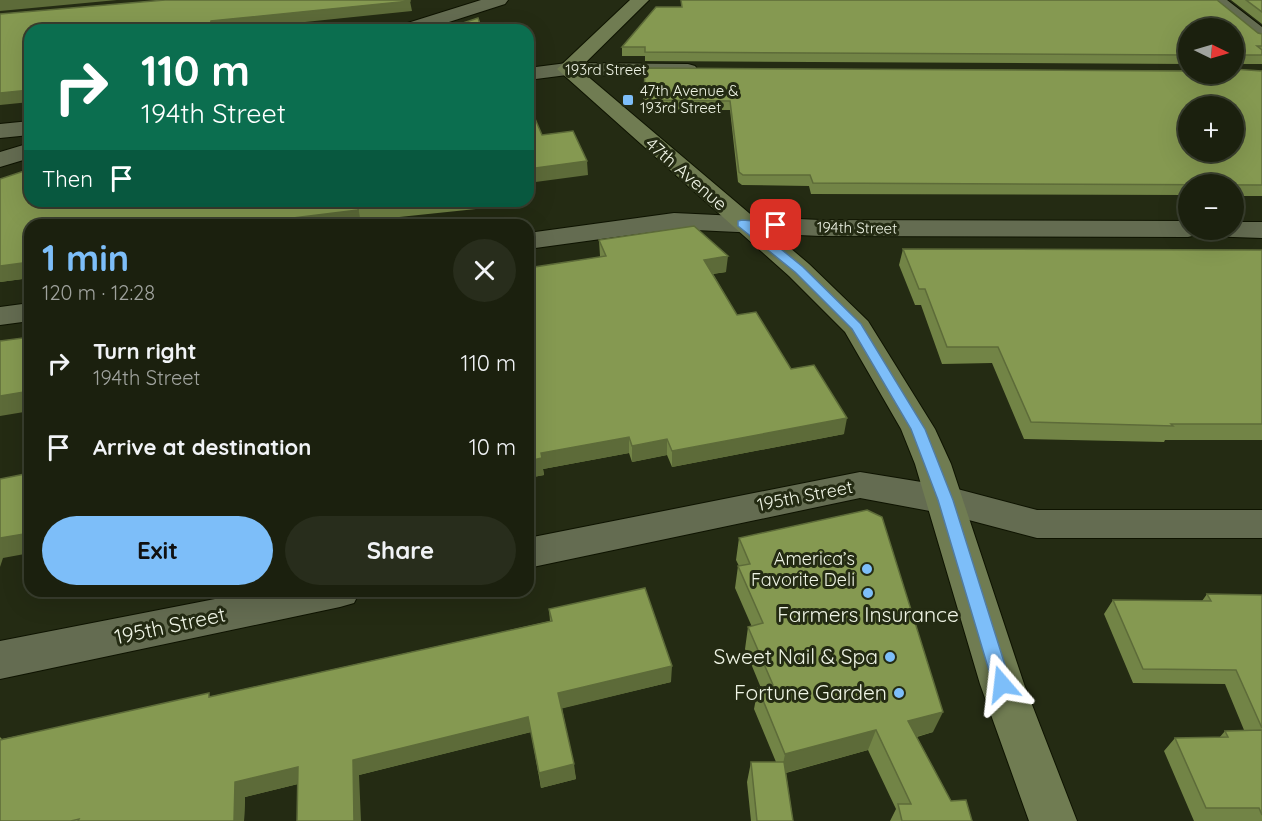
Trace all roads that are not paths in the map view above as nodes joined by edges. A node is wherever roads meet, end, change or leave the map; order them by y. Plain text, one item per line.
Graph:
1 (500, 0) edge
2 (640, 0) edge
3 (1216, 0) edge
4 (1236, 0) edge
5 (452, 7) edge
6 (1262, 20) edge
7 (417, 24) edge
8 (1262, 36) edge
9 (567, 69) junction
10 (706, 70) edge
11 (534, 73) edge
12 (24, 129) edge
13 (0, 131) edge
14 (24, 152) edge
15 (0, 160) edge
16 (742, 224) junction
17 (1178, 229) edge
18 (1244, 230) edge
19 (1262, 230) edge
20 (534, 241) edge
21 (24, 313) edge
22 (0, 316) edge
23 (946, 500) junction
24 (1262, 524) edge
25 (534, 552) edge
26 (310, 597) edge
27 (0, 660) edge
28 (1053, 821) edge

1 - 5 street
2 - 9 street
3 - 8 street
4 - 6 street
5 - 7 street
9 - 10 street, 193rd Street
9 - 11 street, 193rd Street
9 - 16 street, 47th Avenue
12 - 13 street
14 - 15 street
16 - 17 street, 194th Street
16 - 20 street, 194th Street
16 - 23 street, 47th Avenue
18 - 19 street
21 - 22 street
23 - 24 street, 195th Street
23 - 25 street, 195th Street
23 - 28 street, 47th Avenue
26 - 27 street, 195th Street

